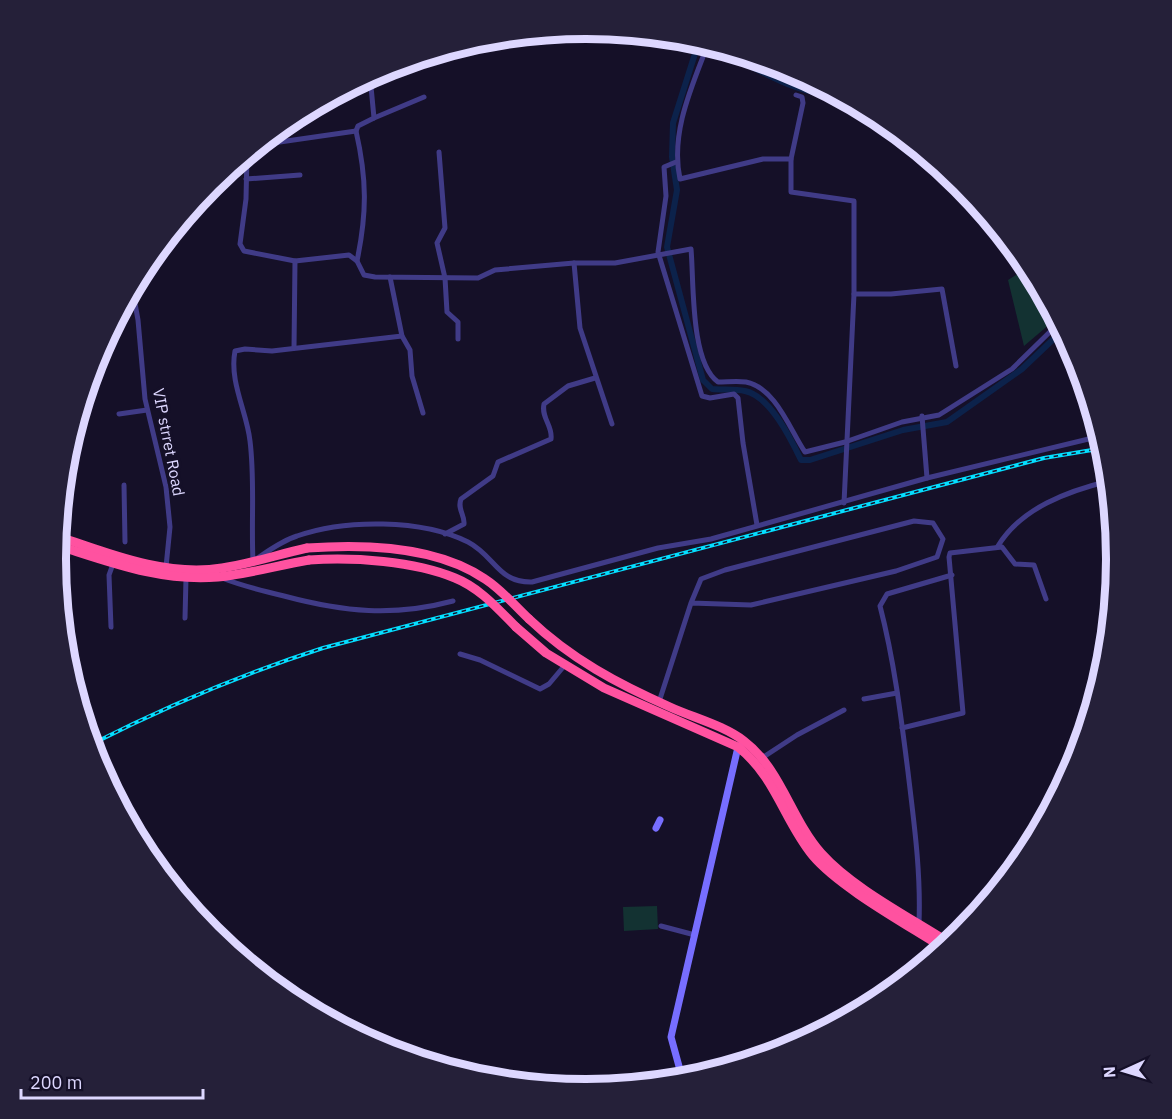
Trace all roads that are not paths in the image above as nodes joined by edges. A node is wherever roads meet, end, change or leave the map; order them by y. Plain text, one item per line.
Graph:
1 (705, 53) edge
2 (371, 86) edge
3 (796, 95) dead end
4 (424, 97) dead end
5 (374, 118) junction
6 (356, 131) junction
7 (276, 142) edge
8 (439, 152) dead end
9 (791, 159) junction
10 (672, 163) junction
11 (247, 165) edge
12 (300, 176) dead end
13 (246, 179) junction
14 (659, 254) junction
15 (295, 261) junction
16 (357, 261) junction
17 (574, 263) junction
18 (390, 277) junction
19 (445, 278) junction
20 (854, 294) junction
21 (134, 301) edge
22 (1053, 329) edge
23 (402, 336) junction
24 (458, 339) dead end
25 (294, 348) junction
26 (956, 366) dead end
27 (595, 378) junction
28 (147, 410) junction
29 (423, 413) dead end
30 (119, 414) dead end
31 (922, 416) junction
32 (612, 424) dead end
33 (1092, 438) edge
34 (845, 444) junction
35 (927, 478) junction
36 (1101, 484) edge
37 (124, 485) dead end
38 (843, 503) junction
39 (758, 525) junction
40 (445, 534) junction
41 (67, 541) edge
42 (125, 542) dead end
43 (998, 546) junction
44 (66, 548) edge
45 (114, 560) junction
46 (253, 561) junction
47 (166, 567) junction
48 (952, 575) junction
49 (220, 577) junction
50 (186, 578) junction
51 (1046, 599) dead end
52 (453, 601) dead end
53 (691, 603) junction
54 (185, 618) dead end
55 (111, 627) dead end
56 (556, 644) junction
57 (546, 652) junction
58 (460, 654) dead end
59 (565, 664) junction
60 (897, 693) junction
61 (864, 699) dead end
62 (659, 702) junction
63 (844, 710) dead end
64 (902, 728) junction
65 (742, 744) junction
66 (762, 758) junction
67 (660, 820) dead end
68 (656, 828) dead end
69 (919, 923) junction
70 (661, 926) dead end
71 (695, 935) junction
72 (943, 938) edge
73 (937, 944) edge
74 (680, 1071) edge

1 - 10 street
2 - 5 street
3 - 9 street
4 - 5 street
5 - 6 street
6 - 7 street
6 - 16 street
8 - 19 street
9 - 10 street
9 - 20 street
10 - 14 street
11 - 13 street
12 - 13 street
13 - 15 street
14 - 17 street
14 - 34 street
14 - 39 street
15 - 16 street
15 - 25 street
16 - 18 street
17 - 19 street
17 - 27 street
18 - 19 street
18 - 23 street
19 - 24 street
20 - 26 street
20 - 34 street
21 - 28 street, VIP strret Road
22 - 31 street
23 - 25 street
23 - 29 street
25 - 46 street
27 - 32 street
27 - 40 street
28 - 30 street
28 - 47 street, VIP strret Road
31 - 34 street
31 - 35 street
33 - 35 street
34 - 38 street
35 - 38 street
36 - 43 street
37 - 42 street
38 - 39 street
39 - 40 street
40 - 46 street
41 - 45 highway
43 - 48 street
43 - 51 street
44 - 45 highway
45 - 47 highway
45 - 50 highway
45 - 55 street
46 - 47 highway
46 - 56 highway, bridge
48 - 60 street
48 - 64 street
49 - 50 highway
49 - 52 street
49 - 57 highway, bridge
50 - 54 street
53 - 53 street
53 - 62 street
56 - 57 highway
56 - 62 highway
57 - 59 highway
58 - 59 street
59 - 65 highway
60 - 61 street
60 - 64 street
62 - 65 highway
63 - 66 street
64 - 69 street
65 - 66 highway
65 - 71 main road
65 - 73 highway
66 - 69 highway
67 - 68 main road
69 - 72 highway
70 - 71 street
71 - 74 main road

